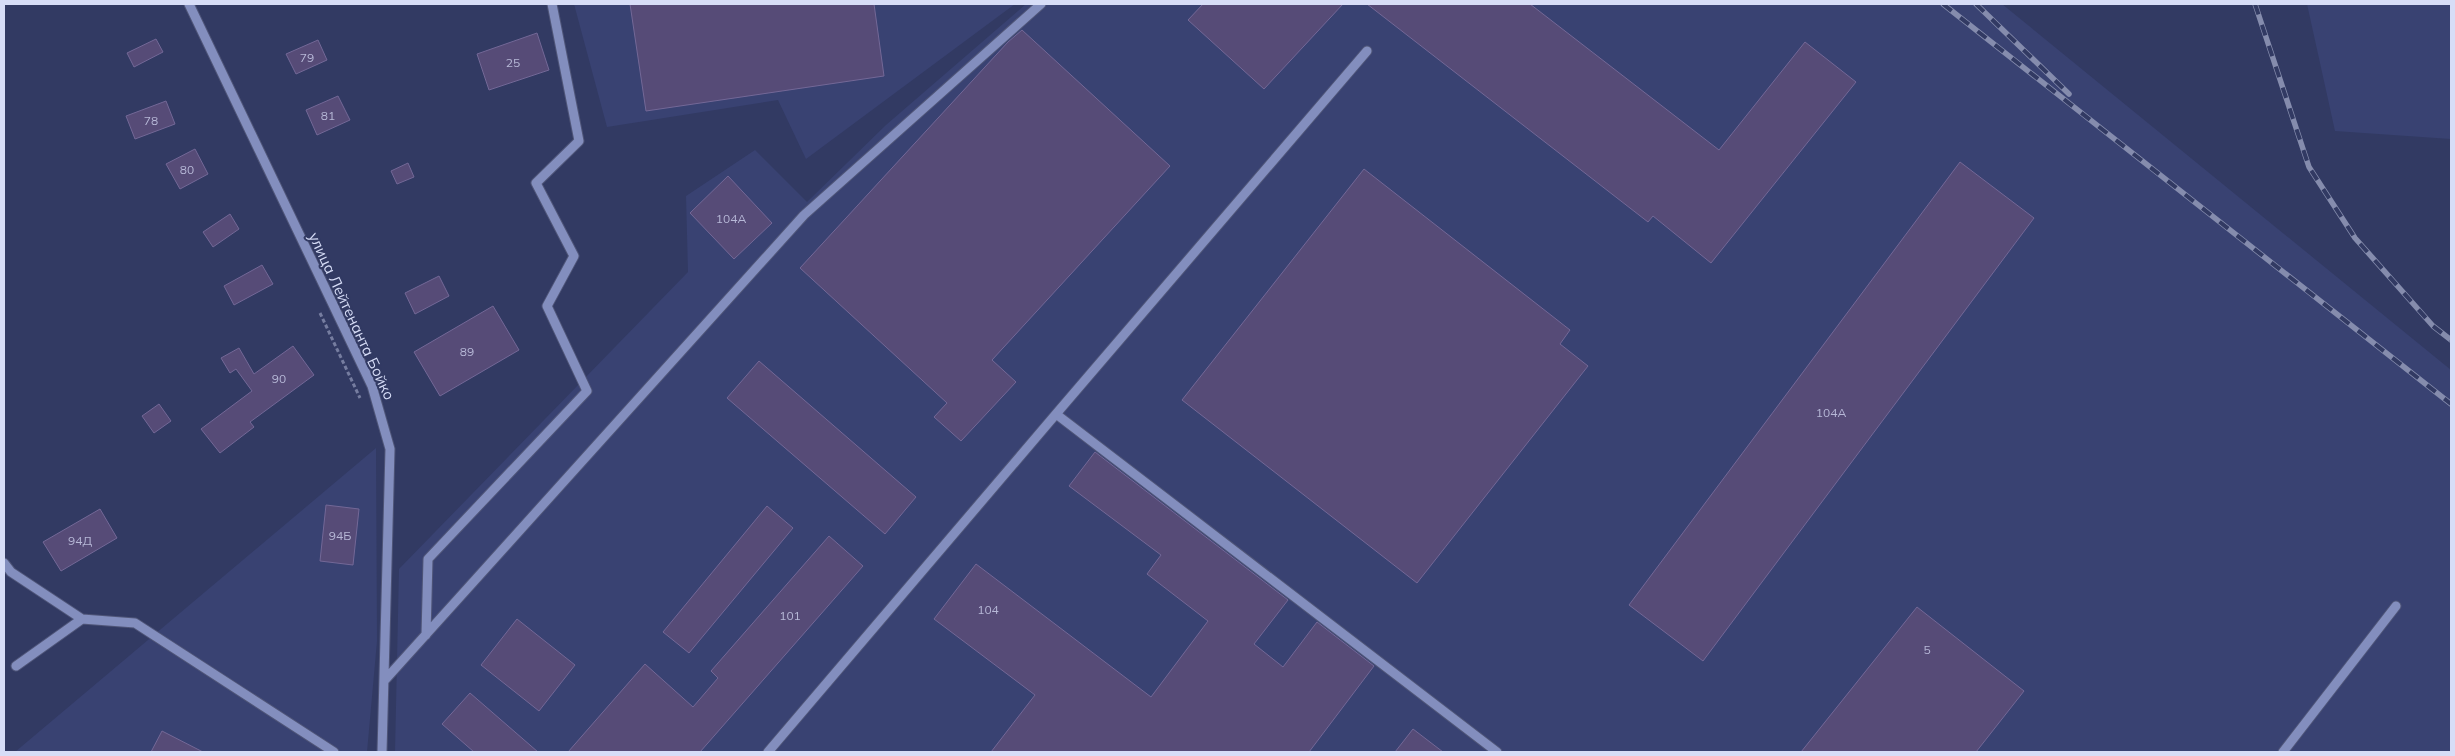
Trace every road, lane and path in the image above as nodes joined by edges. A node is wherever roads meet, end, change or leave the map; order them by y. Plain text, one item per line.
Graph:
1 (189, 4) edge
2 (552, 4) edge
3 (1041, 4) edge
4 (1367, 51) dead end
5 (318, 308) dead end
6 (363, 403) dead end
7 (1056, 414) junction
8 (4, 563) edge
9 (2396, 606) dead end
10 (82, 619) junction
11 (426, 635) junction
12 (16, 666) dead end
13 (384, 681) junction
14 (334, 752) edge
15 (382, 752) edge
16 (768, 752) edge
17 (1497, 752) edge
18 (2283, 752) edge

1 - 13 street, улица Лейтенанта Бойко
2 - 11 street
3 - 11 street
4 - 7 street
5 - 6 path
7 - 16 street
7 - 17 street
8 - 10 street
9 - 18 street
10 - 12 street
10 - 14 street
11 - 13 street
13 - 15 street, улица Лейтенанта Бойко

